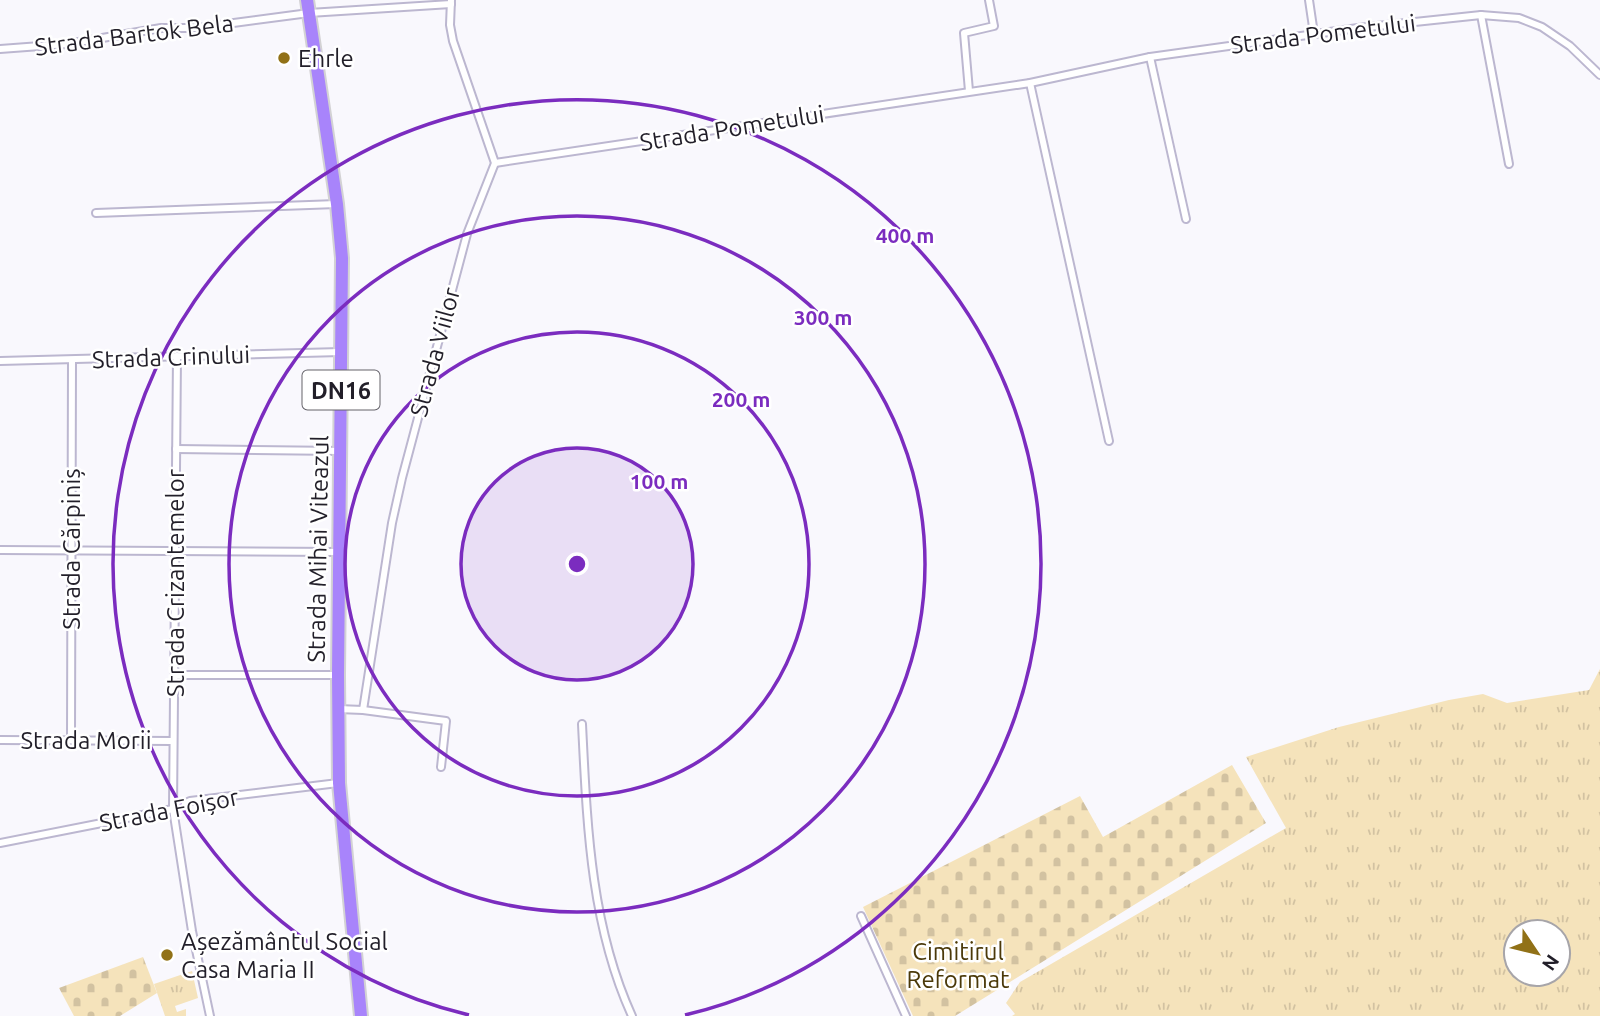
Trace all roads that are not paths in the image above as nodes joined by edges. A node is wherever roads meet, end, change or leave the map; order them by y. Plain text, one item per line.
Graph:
1 (989, 0) edge
2 (1309, 0) edge
3 (451, 2) edge
4 (308, 7) edge
5 (1480, 15) junction
6 (1314, 34) junction
7 (0, 49) edge
8 (1150, 57) junction
9 (1600, 75) edge
10 (1030, 83) junction
11 (969, 91) junction
12 (495, 163) junction
13 (1509, 164) dead end
14 (337, 204) junction
15 (96, 213) dead end
16 (1186, 219) dead end
17 (342, 352) junction
18 (177, 356) junction
19 (72, 360) junction
20 (0, 361) edge
21 (1109, 441) dead end
22 (176, 449) junction
23 (341, 451) junction
24 (0, 550) edge
25 (71, 551) junction
26 (176, 551) junction
27 (340, 552) junction
28 (176, 675) junction
29 (338, 676) junction
30 (338, 709) junction
31 (362, 710) junction
32 (582, 724) dead end
33 (71, 739) junction
34 (0, 740) edge
35 (173, 741) junction
36 (440, 767) dead end
37 (339, 783) junction
38 (173, 809) junction
39 (0, 843) edge
40 (861, 916) dead end
41 (210, 1016) edge
42 (361, 1016) edge
43 (632, 1016) edge
44 (906, 1016) edge

1 - 11 street
2 - 6 street
3 - 4 street
3 - 12 street
4 - 7 street, Strada Bartok Bela
4 - 14 highway, Strada Mihai Viteazul / DN16
5 - 6 street, Strada Pometului
5 - 9 street, Strada Pometului
5 - 13 street
6 - 8 street, Strada Pometului
8 - 10 street, Strada Pometului
8 - 16 street
10 - 11 street, Strada Pometului
10 - 21 street
11 - 12 street, Strada Pometului
12 - 31 street, Strada Viilor
14 - 15 street
14 - 17 highway, Strada Mihai Viteazul / DN16
17 - 18 street, Strada Crinului
17 - 23 highway, Strada Mihai Viteazul / DN16
18 - 19 street, Strada Crinului
18 - 22 street, Strada Crizantemelor
19 - 20 street, Strada Crinului
19 - 25 street, Strada Cărpiniș
22 - 23 street
22 - 26 street, Strada Crizantemelor
23 - 27 highway, Strada Mihai Viteazul / DN16
24 - 25 street
25 - 26 street
25 - 33 street, Strada Cărpiniș
26 - 27 street
26 - 28 street, Strada Crizantemelor
27 - 29 highway, Strada Mihai Viteazul / DN16
28 - 29 street
28 - 35 street, Strada Crizantemelor
29 - 30 highway, Strada Mihai Viteazul / DN16
30 - 31 street
30 - 37 highway, Strada Mihai Viteazul / DN16
31 - 36 street
32 - 43 street
33 - 34 street, Strada Morii
33 - 35 street, Strada Morii
35 - 38 street, Strada Crizantemelor
37 - 38 street, Strada Foișor
37 - 42 highway, Strada Mihai Viteazul / DN16
38 - 39 street, Strada Foișor
38 - 41 street, Strada Crizantemelor
40 - 44 street

